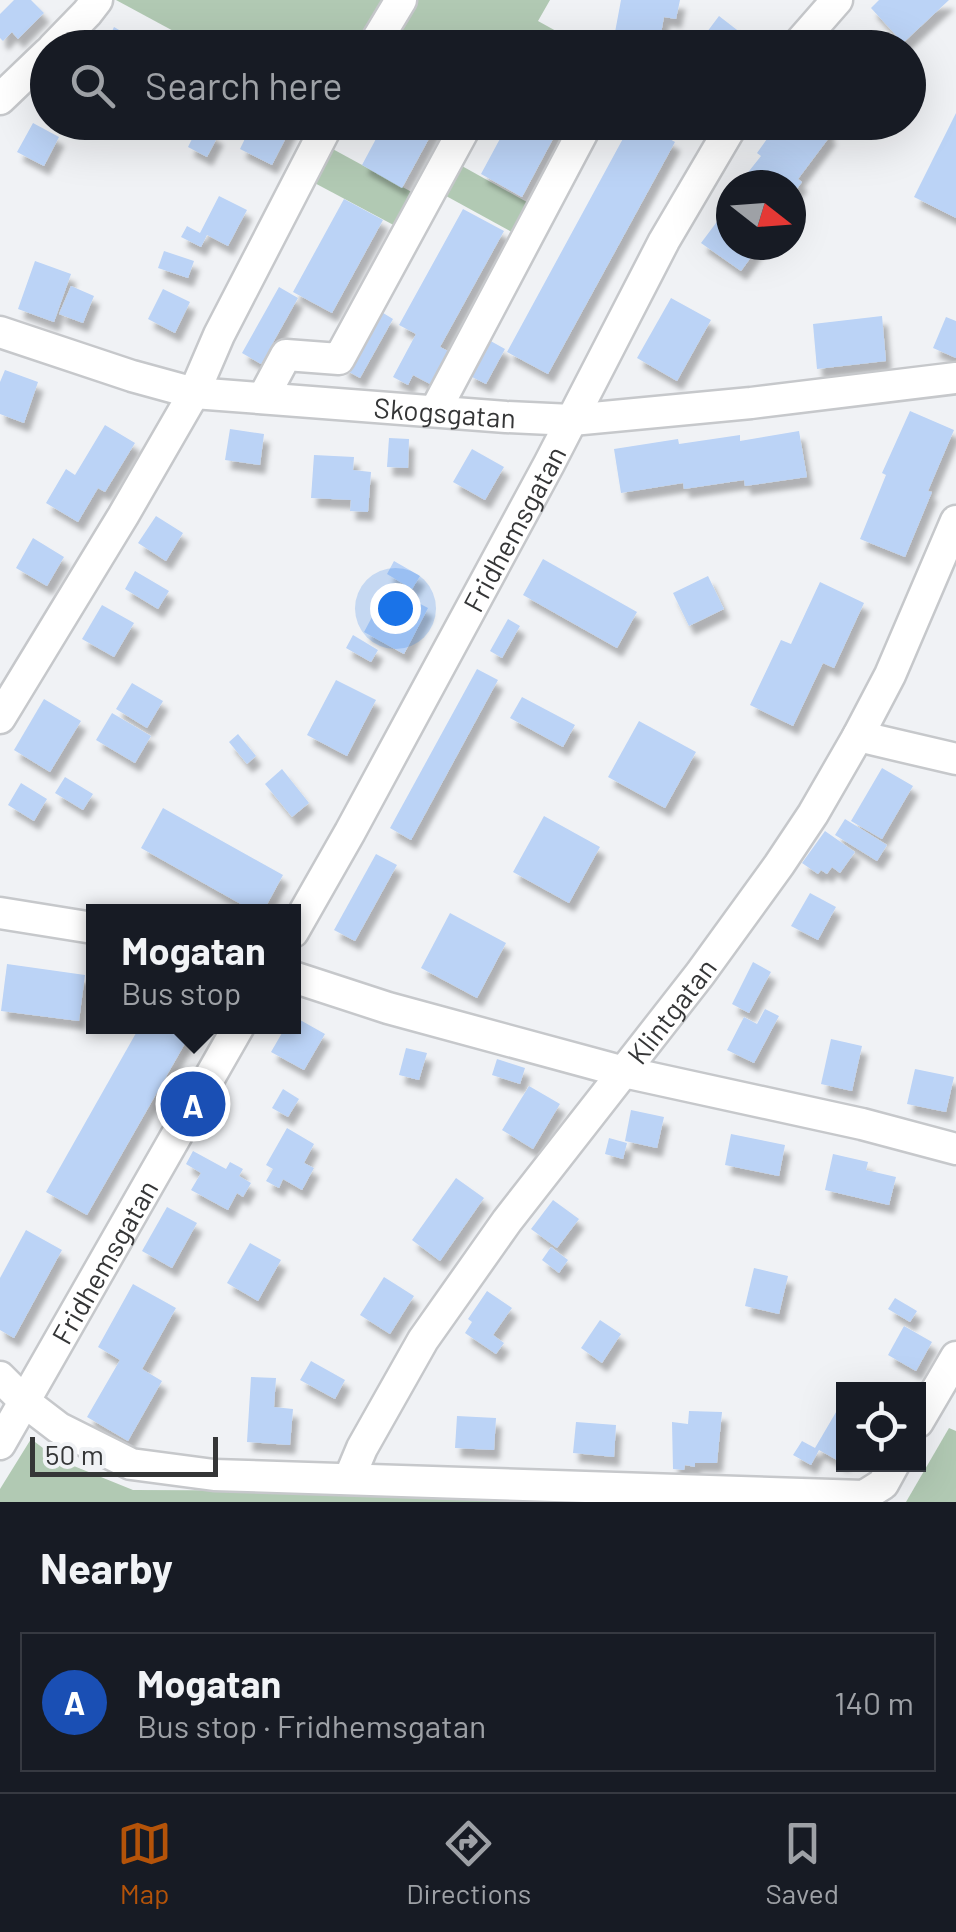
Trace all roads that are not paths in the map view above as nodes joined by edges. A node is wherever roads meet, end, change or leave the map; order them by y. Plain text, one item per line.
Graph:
1 (97, 0) edge
2 (401, 0) edge
3 (837, 0) edge
4 (71, 30) edge
5 (383, 30) edge
6 (811, 30) edge
7 (30, 70) edge
8 (0, 100) edge
9 (320, 140) edge
10 (458, 140) edge
11 (578, 140) edge
12 (723, 140) edge
13 (0, 332) edge
14 (956, 378) edge
15 (194, 393) junction
16 (263, 398) junction
17 (435, 411) junction
18 (572, 420) junction
19 (956, 521) edge
20 (0, 718) edge
21 (858, 736) junction
22 (956, 759) edge
23 (0, 913) edge
24 (301, 918) edge
25 (86, 927) edge
26 (301, 979) edge
27 (234, 1034) edge
28 (624, 1072) junction
29 (956, 1150) edge
30 (956, 1357) edge
31 (0, 1377) edge
32 (24, 1402) junction
33 (926, 1408) edge
34 (0, 1444) edge
35 (888, 1474) edge
36 (350, 1479) junction

1 - 4 street
2 - 5 street
3 - 6 street
7 - 8 street
9 - 15 street
10 - 16 street
11 - 17 street
12 - 18 street, Fridhemsgatan
13 - 15 street, Skogsgatan
14 - 18 street, Skogsgatan
15 - 16 street, Skogsgatan
15 - 20 street
16 - 17 street, Skogsgatan
17 - 18 street, Skogsgatan
18 - 24 street, Fridhemsgatan
19 - 21 street, Klintgatan
21 - 22 street
21 - 28 street, Klintgatan
23 - 25 street
26 - 28 street
27 - 32 street, Fridhemsgatan
28 - 29 street
28 - 36 street, Klintgatan
30 - 33 street
31 - 32 street
32 - 34 street, Fridhemsgatan
32 - 36 street
35 - 36 street

